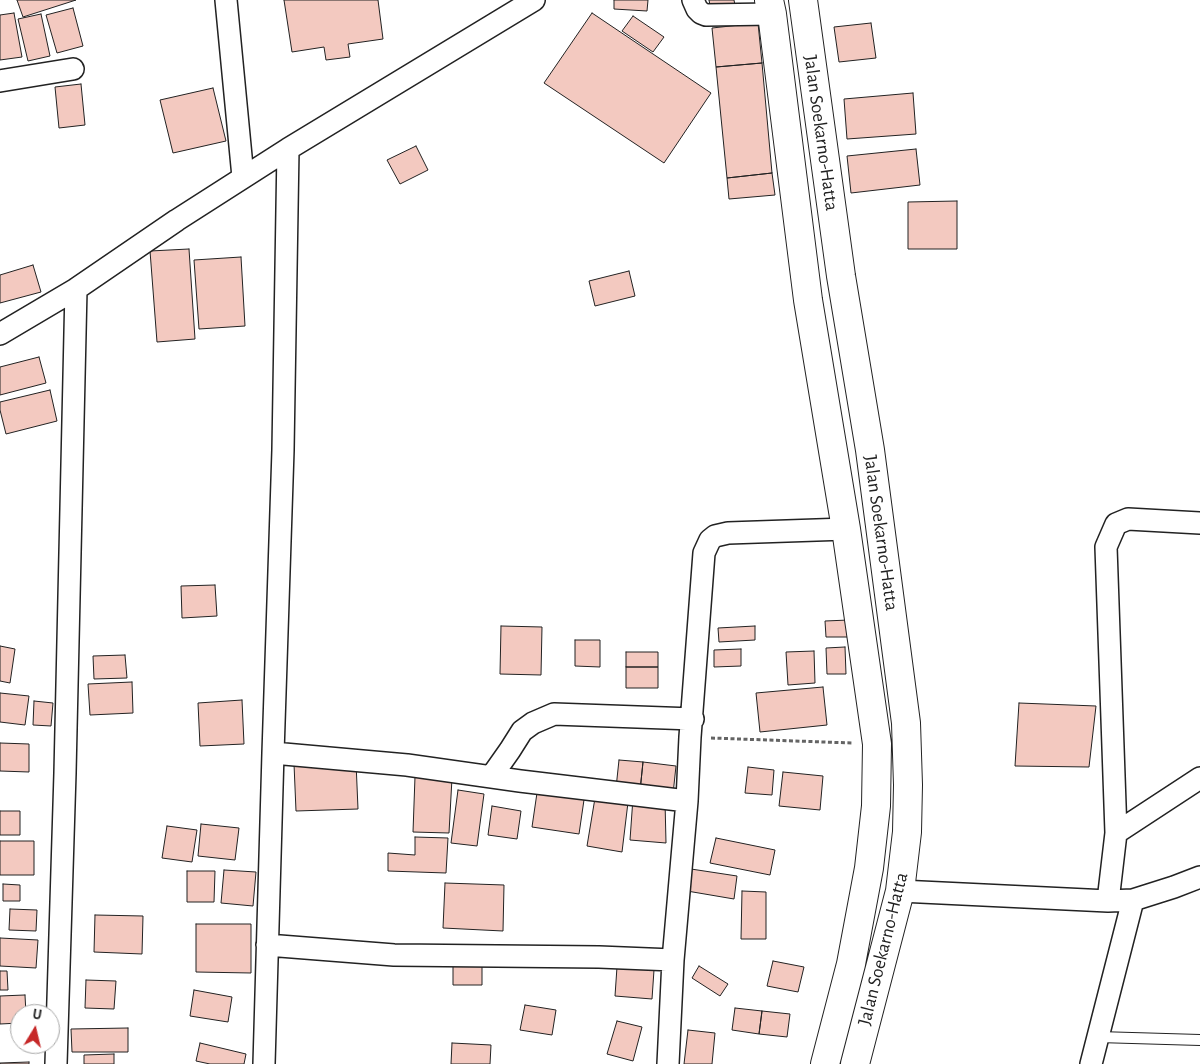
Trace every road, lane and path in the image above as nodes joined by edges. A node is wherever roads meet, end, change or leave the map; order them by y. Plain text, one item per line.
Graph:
1 (226, 0) edge
2 (534, 0) edge
3 (693, 0) edge
4 (803, 0) edge
5 (771, 7) edge
6 (73, 69) dead end
7 (0, 81) edge
8 (288, 149) junction
9 (243, 177) junction
10 (76, 289) junction
11 (0, 334) edge
12 (867, 436) junction
13 (832, 441) junction
14 (1200, 523) edge
15 (846, 529) junction
16 (692, 728) junction
17 (877, 744) junction
18 (273, 754) junction
19 (491, 777) junction
20 (1200, 778) edge
21 (687, 801) junction
22 (1116, 833) junction
23 (1200, 876) edge
24 (900, 891) junction
25 (1133, 900) junction
26 (1108, 901) junction
27 (267, 945) junction
28 (673, 960) junction
29 (1098, 1037) junction
30 (1200, 1040) edge
31 (56, 1064) edge
32 (264, 1064) edge
33 (668, 1064) edge
34 (825, 1064) edge
35 (854, 1064) edge
36 (1091, 1064) edge

1 - 9 street
2 - 8 street
3 - 5 street
4 - 12 main road, Jalan Soekarno-Hatta
5 - 13 main road, Jalan Soekarno-Hatta
6 - 7 street
8 - 9 street
8 - 18 street
9 - 10 street
10 - 11 street
10 - 31 street
12 - 13 main road
12 - 24 main road, Jalan Soekarno-Hatta
13 - 15 main road, Jalan Soekarno-Hatta
14 - 22 street
15 - 16 street
15 - 17 main road, Jalan Soekarno-Hatta
16 - 17 path
16 - 19 street
16 - 21 street
17 - 34 main road, Jalan Soekarno-Hatta
18 - 19 street
18 - 27 street
19 - 21 street
20 - 22 street
21 - 28 street
22 - 26 street
23 - 25 street
24 - 26 street
24 - 35 main road, Jalan Soekarno-Hatta
25 - 26 street
25 - 29 street
27 - 28 street
27 - 32 street
28 - 33 street
29 - 30 lane
29 - 36 street

